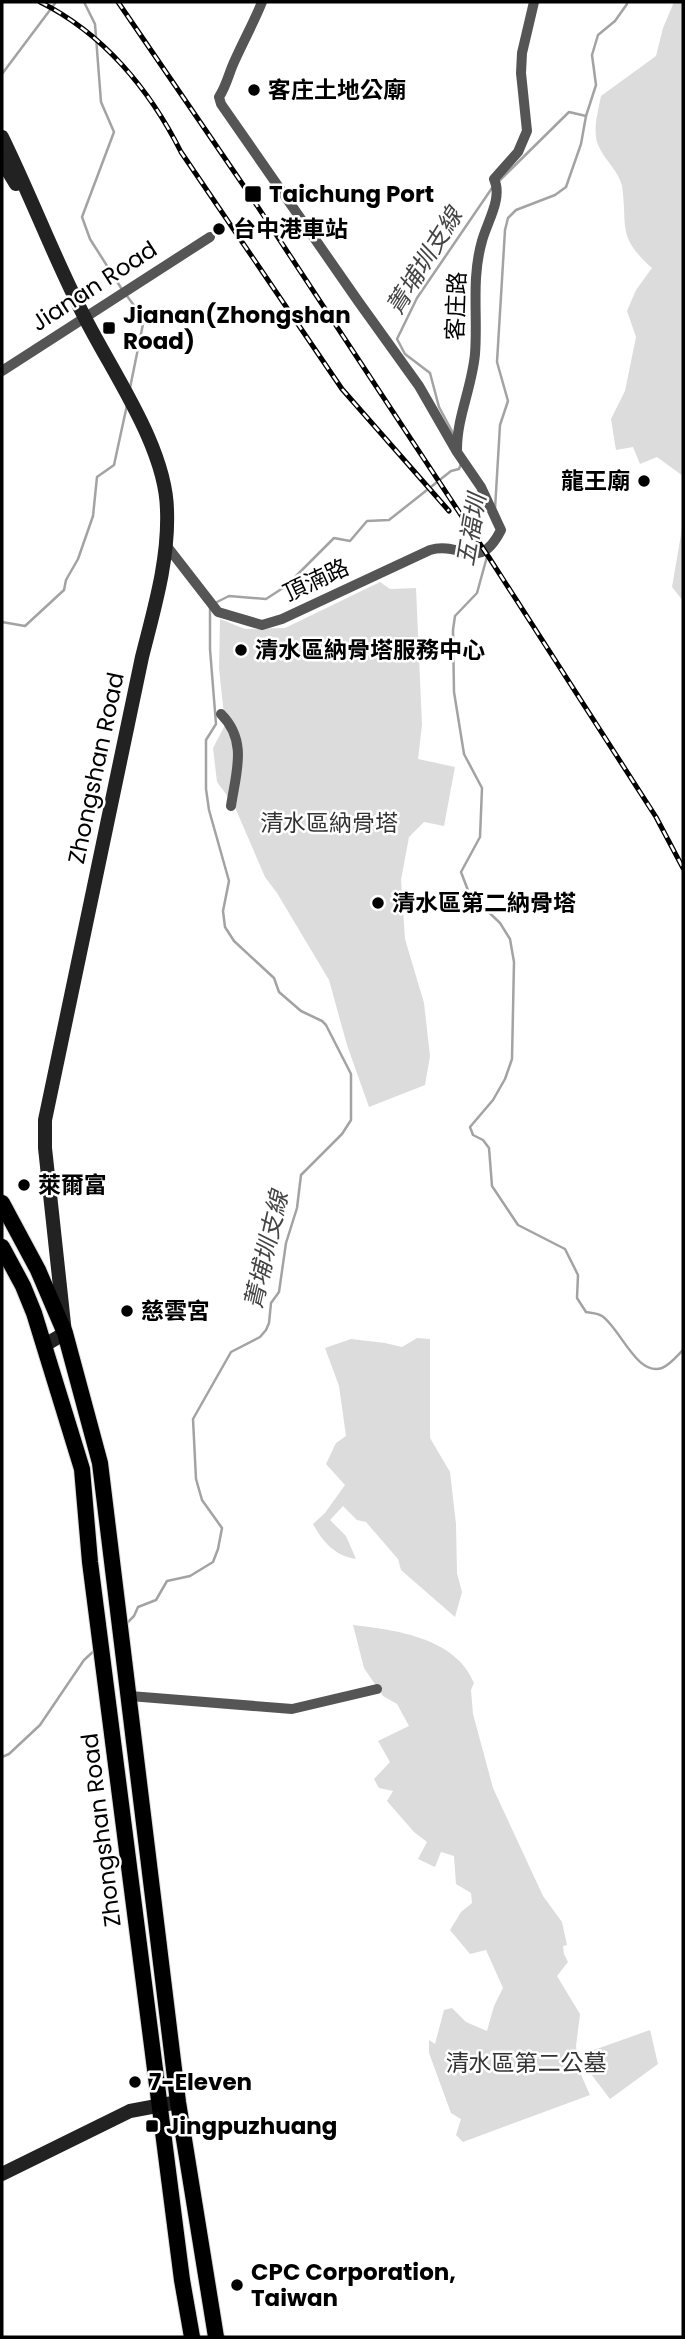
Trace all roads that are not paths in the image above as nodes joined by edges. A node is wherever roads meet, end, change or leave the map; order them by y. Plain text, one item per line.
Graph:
1 (262, 2) edge
2 (534, 2) edge
3 (2, 137) edge
4 (2, 161) edge
5 (47, 236) junction
6 (210, 237) dead end
7 (85, 318) junction
8 (2, 371) edge
9 (457, 452) junction
10 (166, 545) junction
11 (221, 714) dead end
12 (230, 806) dead end
13 (2, 1203) edge
14 (2, 1247) edge
15 (65, 1333) junction
16 (45, 1345) junction
17 (377, 1689) dead end
18 (130, 1696) junction
19 (178, 2102) junction
20 (159, 2104) junction
21 (2, 2174) edge
22 (192, 2337) edge
23 (216, 2337) edge

1 - 9 street
2 - 9 street, 客庄路
3 - 5 street
4 - 5 street
5 - 7 street, Zhongshan Road
6 - 7 street, Jianan Road
7 - 8 street, Jianan Road
7 - 10 street, Zhongshan Road
9 - 10 street, 頂湳路
10 - 15 street, Zhongshan Road
11 - 12 street
13 - 15 main road
14 - 16 main road, Zhongshan Road
15 - 16 street
15 - 18 main road, Zhongshan Road
16 - 20 main road, Zhongshan Road
17 - 18 street
18 - 19 main road, Zhongshan Road
19 - 20 street
19 - 23 main road, Zhongshan Road
20 - 21 street
20 - 22 main road, Zhongshan Road

